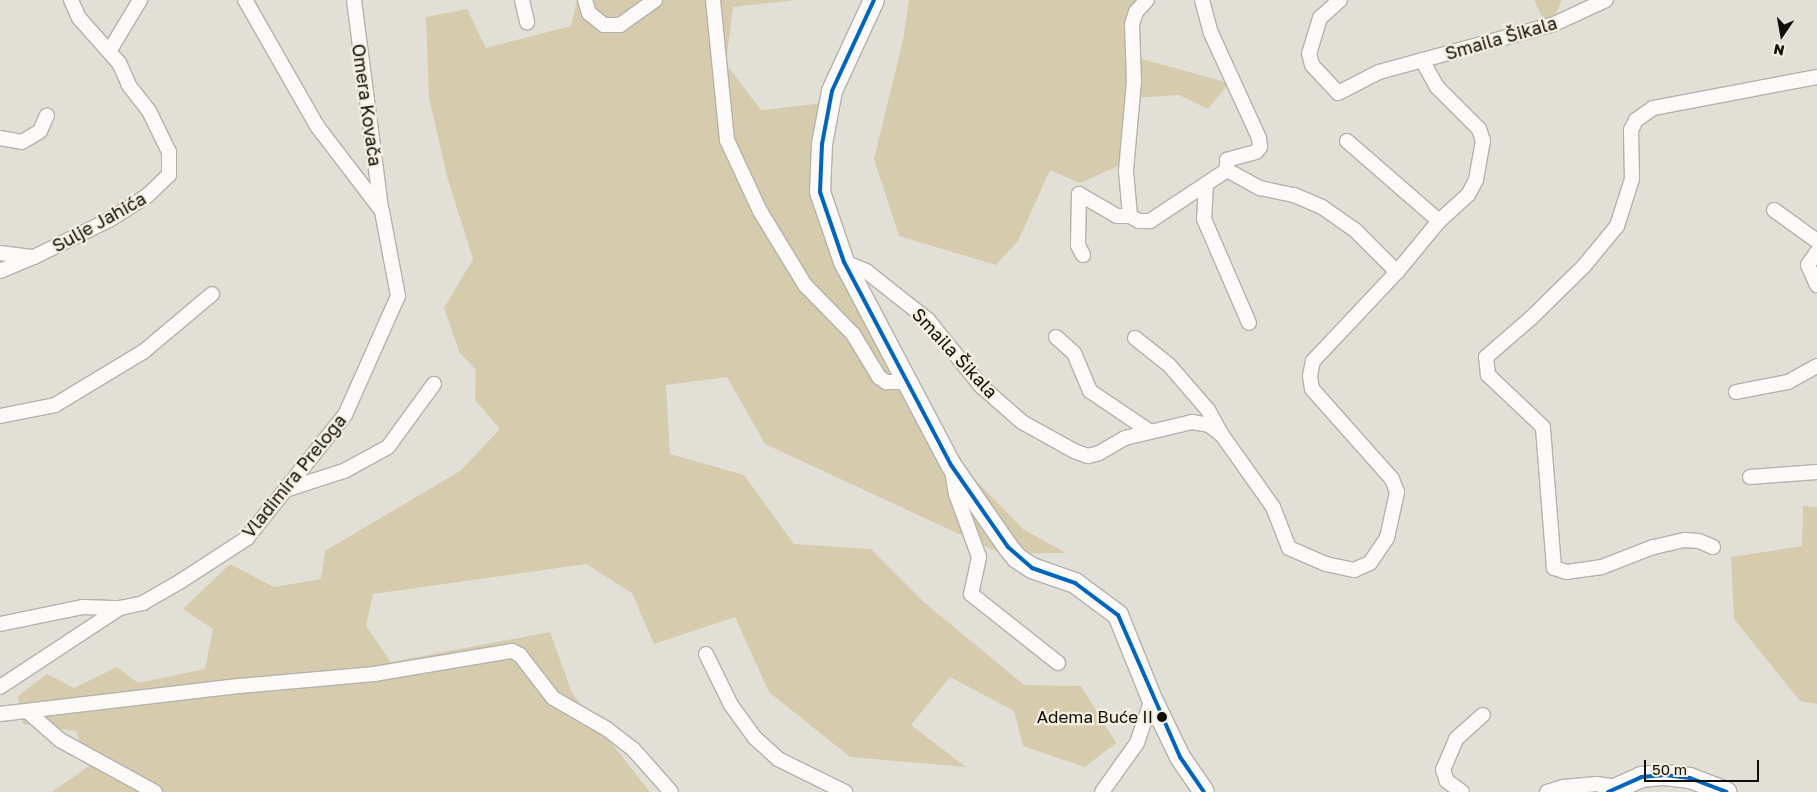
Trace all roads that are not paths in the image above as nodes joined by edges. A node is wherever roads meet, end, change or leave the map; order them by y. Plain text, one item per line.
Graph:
1 (71, 0) edge
2 (140, 0) edge
3 (245, 0) edge
4 (354, 0) edge
5 (522, 0) edge
6 (585, 0) edge
7 (655, 0) edge
8 (713, 0) edge
9 (874, 0) edge
10 (1148, 0) edge
11 (1202, 0) edge
12 (1340, 0) edge
13 (1606, 0) edge
14 (527, 22) dead end
15 (110, 50) junction
16 (1422, 60) junction
17 (1817, 77) edge
18 (47, 115) dead end
19 (0, 138) edge
20 (1347, 142) dead end
21 (1226, 170) junction
22 (1206, 184) junction
23 (1774, 210) dead end
24 (382, 211) junction
25 (1130, 216) junction
26 (1439, 220) junction
27 (1817, 241) edge
28 (1817, 252) edge
29 (0, 253) edge
30 (1083, 255) dead end
31 (34, 257) junction
32 (844, 262) junction
33 (0, 271) edge
34 (1397, 272) junction
35 (1817, 285) edge
36 (212, 294) dead end
37 (1249, 323) dead end
38 (1056, 337) dead end
39 (1135, 338) dead end
40 (1817, 366) edge
41 (907, 382) junction
42 (434, 384) dead end
43 (1736, 392) dead end
44 (0, 416) edge
45 (1150, 431) junction
46 (1222, 435) junction
47 (951, 465) junction
48 (1817, 472) edge
49 (1750, 477) dead end
50 (285, 490) junction
51 (1713, 547) dead end
52 (120, 608) junction
53 (0, 624) edge
54 (706, 654) dead end
55 (1058, 662) dead end
56 (0, 687) edge
57 (1152, 699) junction
58 (27, 711) junction
59 (0, 714) edge
60 (1483, 715) dead end
61 (1613, 789) edge
62 (155, 792) edge
63 (671, 792) edge
64 (845, 792) edge
65 (1102, 792) edge
66 (1204, 792) edge
67 (1462, 792) edge
68 (1547, 792) edge
69 (1726, 792) edge

1 - 15 street
2 - 15 street
3 - 24 street, Vladimira Preloga
4 - 24 street, Omera Kovača
5 - 14 street
6 - 7 street
8 - 41 street
9 - 32 street
10 - 25 street
11 - 21 street
12 - 16 street, Smaila Šikala
13 - 16 street, Smaila Šikala
15 - 31 street, Sulje Jahića
16 - 26 street, Smaila Šikala
17 - 51 street
18 - 19 street
20 - 26 street
21 - 22 street
21 - 34 street
22 - 25 street
22 - 37 street
23 - 27 street
24 - 50 street, Vladimira Preloga
25 - 30 street
26 - 34 street, Smaila Šikala
28 - 35 street
29 - 31 street, Sulje Jahića
31 - 33 street
32 - 41 street
32 - 45 street, Smaila Šikala
34 - 46 street, Smaila Šikala
36 - 44 street
38 - 45 street
39 - 46 street
40 - 43 street
41 - 47 street
42 - 50 street
45 - 46 street, Smaila Šikala
47 - 55 street
47 - 57 street
48 - 49 street
50 - 52 street, Vladimira Preloga
52 - 53 street
52 - 56 street, Vladimira Preloga
54 - 64 street
57 - 65 street
57 - 66 street
58 - 59 street
58 - 62 street
58 - 63 street
60 - 67 street
61 - 68 street
61 - 69 street

